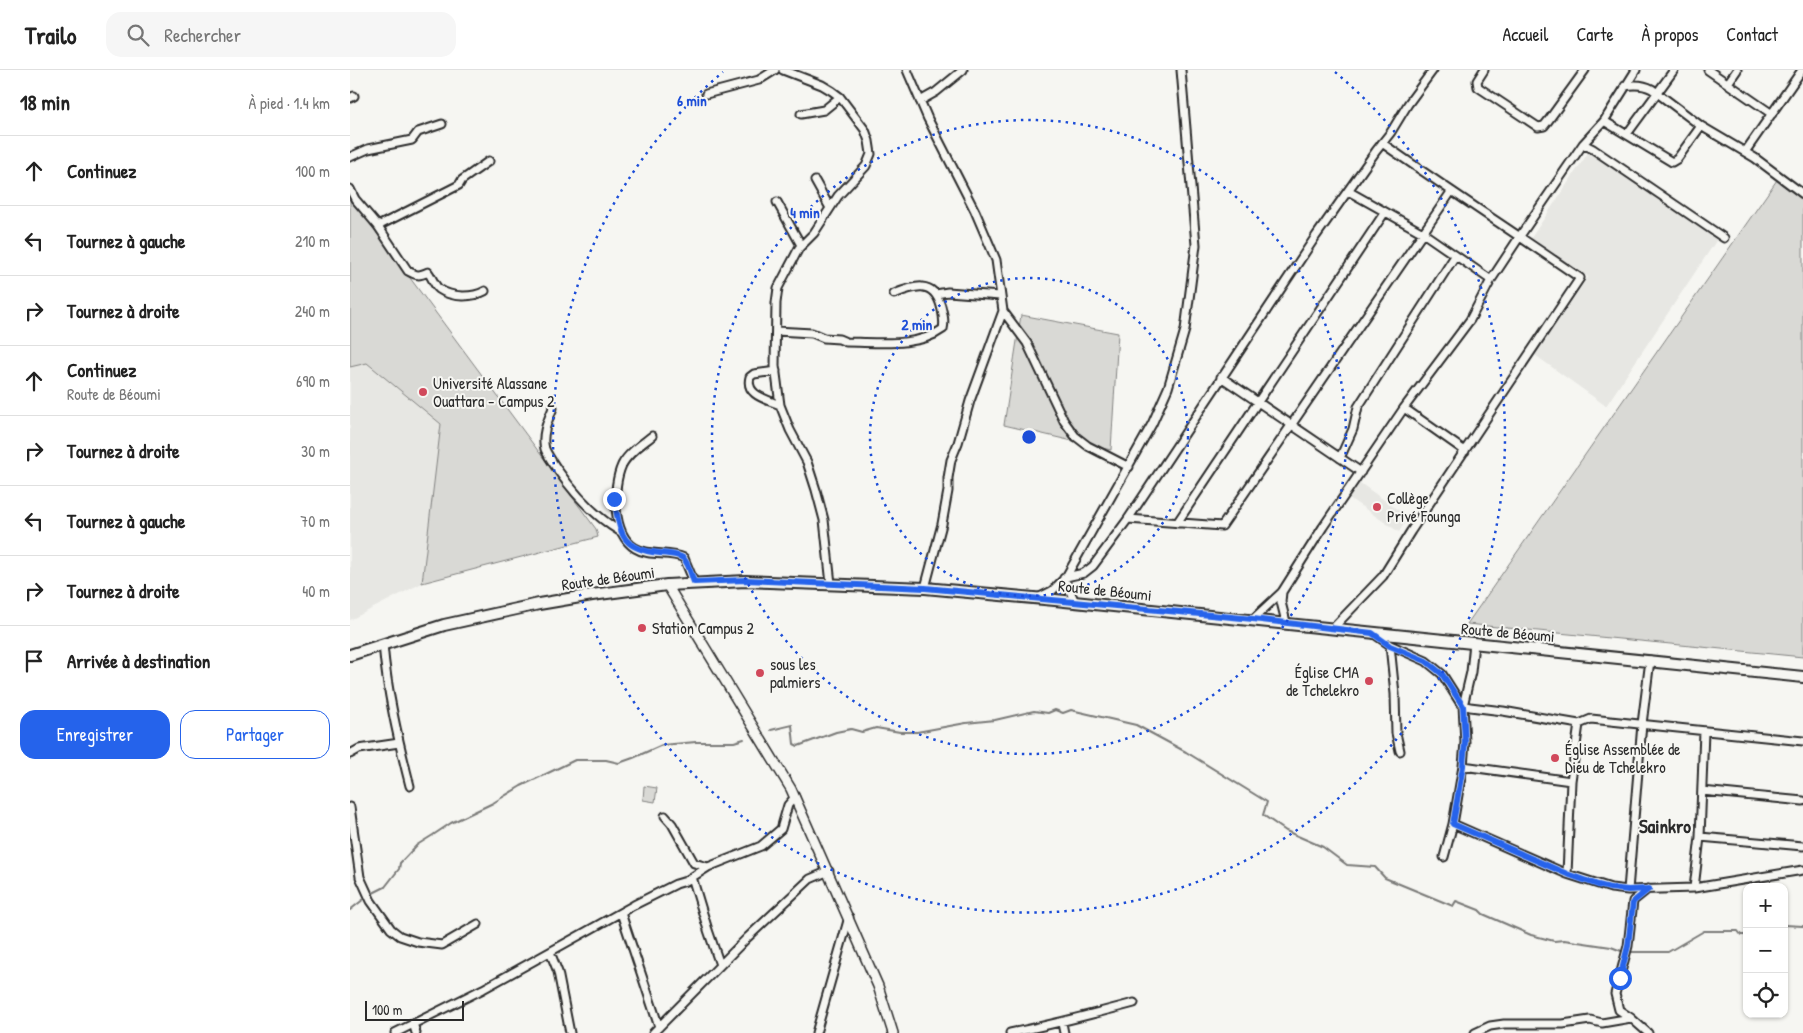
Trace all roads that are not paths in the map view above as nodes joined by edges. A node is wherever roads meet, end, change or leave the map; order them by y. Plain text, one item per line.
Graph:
1 (775, 70) edge
2 (784, 70) edge
3 (907, 70) edge
4 (962, 70) edge
5 (1181, 70) edge
6 (1434, 70) edge
7 (1484, 70) edge
8 (1584, 70) edge
9 (1636, 70) edge
10 (1674, 70) edge
11 (1708, 70) edge
12 (1737, 70) edge
13 (1801, 71) edge
14 (1728, 83) junction
15 (1625, 86) junction
16 (706, 94) dead end
17 (1658, 94) junction
18 (840, 97) junction
19 (920, 101) junction
20 (801, 114) dead end
21 (1772, 114) junction
22 (1604, 121) junction
23 (442, 124) dead end
24 (1701, 126) junction
25 (1627, 134) junction
26 (1382, 143) junction
27 (1583, 144) junction
28 (1745, 152) junction
29 (350, 157) edge
30 (489, 161) dead end
31 (815, 180) dead end
32 (350, 189) edge
33 (1348, 191) junction
34 (1451, 192) junction
35 (1803, 194) edge
36 (777, 202) dead end
37 (830, 208) junction
38 (1384, 212) junction
39 (378, 226) junction
40 (1423, 233) junction
41 (1520, 236) junction
42 (1724, 238) dead end
43 (801, 246) junction
44 (1455, 256) junction
45 (1491, 280) junction
46 (485, 291) dead end
47 (894, 294) dead end
48 (936, 294) junction
49 (1000, 296) junction
50 (1002, 311) junction
51 (776, 331) junction
52 (776, 371) junction
53 (1221, 377) junction
54 (1257, 402) junction
55 (780, 404) junction
56 (553, 408) dead end
57 (1404, 408) junction
58 (1292, 424) junction
59 (652, 436) dead end
60 (1465, 451) junction
61 (1340, 458) junction
62 (1129, 467) junction
63 (1361, 472) junction
64 (1128, 518) junction
65 (1177, 523) junction
66 (621, 532) junction
67 (1065, 578) junction
68 (694, 582) junction
69 (831, 584) junction
70 (667, 585) junction
71 (925, 588) junction
72 (1282, 592) junction
73 (1038, 598) junction
74 (1075, 602) junction
75 (1253, 619) junction
76 (1286, 622) junction
77 (1333, 628) junction
78 (1372, 633) junction
79 (1474, 643) junction
80 (383, 644) junction
81 (1390, 646) junction
82 (350, 655) edge
83 (1650, 660) junction
84 (1803, 677) edge
85 (1463, 706) junction
86 (1579, 724) junction
87 (1642, 724) junction
88 (1704, 730) junction
89 (1803, 741) edge
90 (399, 743) junction
91 (1400, 751) dead end
92 (350, 754) edge
93 (1463, 766) junction
94 (1572, 781) junction
95 (410, 786) dead end
96 (1702, 791) junction
97 (795, 797) junction
98 (1803, 801) edge
99 (350, 807) edge
100 (665, 816) dead end
101 (1453, 824) junction
102 (1700, 837) junction
103 (1803, 846) edge
104 (1444, 857) dead end
105 (708, 866) junction
106 (1803, 870) edge
107 (829, 871) junction
108 (1567, 874) junction
109 (692, 877) junction
110 (1694, 888) junction
111 (1649, 889) junction
112 (1628, 890) junction
113 (621, 913) junction
114 (849, 917) junction
115 (478, 924) dead end
116 (550, 952) junction
117 (720, 964) junction
118 (1134, 1003) dead end
119 (1631, 1018) junction
120 (413, 1023) junction
121 (1062, 1023) junction
122 (659, 1027) junction
123 (395, 1033) edge
124 (416, 1033) edge
125 (570, 1033) edge
126 (653, 1033) edge
127 (816, 1033) edge
128 (893, 1033) edge
129 (1010, 1033) edge
130 (1064, 1033) edge
131 (1475, 1033) edge
132 (1648, 1033) edge

1 - 16 street
2 - 18 street
3 - 19 street
4 - 19 street
5 - 62 street
6 - 26 street
7 - 8 street
9 - 15 street
10 - 17 street
11 - 14 street
12 - 14 street
13 - 21 street
14 - 21 street
15 - 17 street
15 - 22 street
17 - 24 street
17 - 25 street
18 - 20 street
18 - 37 street
19 - 49 street
21 - 28 street
22 - 25 street
22 - 27 street
23 - 29 street
24 - 25 street
24 - 28 street
26 - 33 street
26 - 34 street
27 - 41 street
27 - 42 street
28 - 35 street
30 - 39 street
31 - 37 street
32 - 39 street
33 - 38 street
33 - 53 street
34 - 40 street
34 - 41 street
36 - 43 street
37 - 43 street
38 - 40 street
38 - 54 street
39 - 46 street
40 - 44 street
40 - 58 street
41 - 45 street
41 - 60 street
43 - 51 street
44 - 45 street
44 - 61 street
45 - 57 street
47 - 48 street
48 - 49 street
48 - 51 street
49 - 50 street
50 - 62 street
50 - 71 street
51 - 52 street
52 - 55 street
52 - 55 street
53 - 54 street
53 - 64 street
54 - 58 street
54 - 65 street
55 - 69 street
56 - 66 street
57 - 60 street
57 - 63 street
58 - 61 street
58 - 65 street
59 - 66 street
60 - 77 street
61 - 63 street
62 - 67 street
63 - 72 street
64 - 65 street
64 - 67 street
66 - 68 street
67 - 73 street
67 - 74 street
68 - 69 main road, Route de Béoumi
68 - 70 main road, Route de Béoumi
69 - 71 main road, Route de Béoumi
70 - 80 main road, Route de Béoumi
70 - 97 main road
71 - 73 main road, Route de Béoumi
72 - 75 street
72 - 76 street
73 - 74 main road, Route de Béoumi
74 - 75 main road, Route de Béoumi
75 - 76 main road, Route de Béoumi
76 - 77 main road, Route de Béoumi
77 - 78 main road, Route de Béoumi
78 - 79 main road, Route de Béoumi
78 - 81 street
79 - 83 main road, Route de Béoumi
79 - 85 street
80 - 82 main road, Route de Béoumi
80 - 90 street
81 - 85 street
81 - 91 street
83 - 84 main road, Route de Béoumi
83 - 87 street
85 - 86 street
85 - 93 street
86 - 87 street
86 - 94 street
87 - 88 street
87 - 112 street
88 - 89 street
88 - 96 street
90 - 92 street
90 - 95 street
93 - 94 street
93 - 101 street
94 - 108 street
96 - 98 street
96 - 102 street
97 - 105 street
97 - 107 main road
99 - 115 street
100 - 105 street
101 - 104 street
101 - 108 street
102 - 103 street
102 - 110 street
105 - 109 street
106 - 110 street
107 - 114 main road
107 - 117 street
108 - 112 street
109 - 113 street
109 - 117 street
110 - 111 street
111 - 112 street
111 - 119 street
113 - 116 street
113 - 122 street
114 - 127 street
114 - 128 main road
116 - 120 street
116 - 125 street
117 - 122 street
118 - 121 street
119 - 131 street
119 - 132 street
120 - 123 street
120 - 124 street
121 - 129 street
121 - 130 street
122 - 126 street

